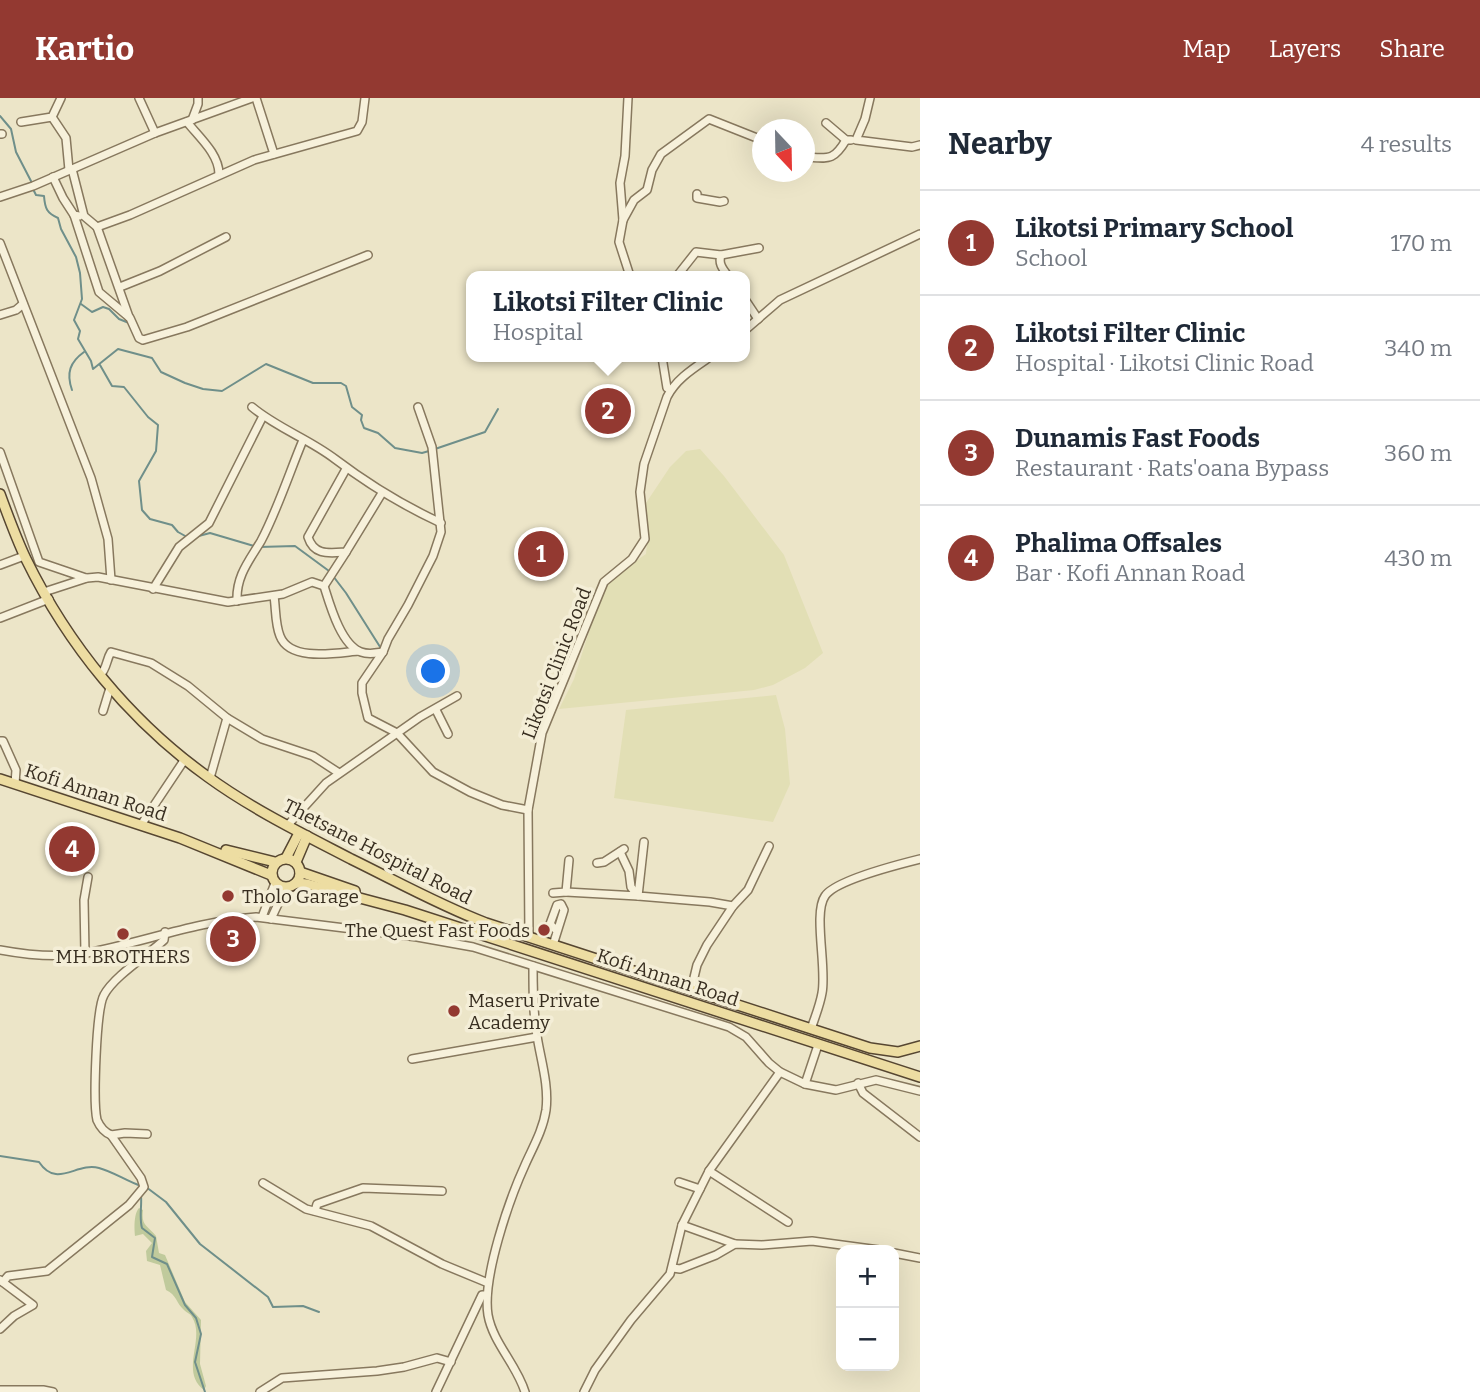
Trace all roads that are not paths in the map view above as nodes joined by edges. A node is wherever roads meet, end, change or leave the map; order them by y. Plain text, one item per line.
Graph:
1 (61, 98) edge
2 (139, 98) edge
3 (198, 98) edge
4 (254, 98) edge
5 (365, 98) edge
6 (628, 98) edge
7 (870, 98) edge
8 (52, 117) junction
9 (189, 121) junction
10 (21, 122) dead end
11 (826, 123) dead end
12 (155, 133) junction
13 (752, 136) edge
14 (846, 140) junction
15 (856, 140) junction
16 (920, 145) edge
17 (274, 154) junction
18 (815, 157) edge
19 (70, 169) junction
20 (219, 174) junction
21 (53, 177) junction
22 (698, 194) dead end
23 (0, 197) edge
24 (724, 201) dead end
25 (74, 215) junction
26 (84, 216) junction
27 (623, 220) junction
28 (97, 226) junction
29 (920, 234) edge
30 (226, 236) dead end
31 (0, 243) edge
32 (759, 248) dead end
33 (368, 255) dead end
34 (721, 255) junction
35 (9, 268) junction
36 (628, 271) edge
37 (681, 271) edge
38 (724, 271) edge
39 (0, 272) edge
40 (120, 287) junction
41 (23, 304) junction
42 (750, 307) edge
43 (0, 314) edge
44 (130, 318) junction
45 (758, 319) junction
46 (750, 326) edge
47 (663, 362) edge
48 (703, 362) edge
49 (670, 389) junction
50 (252, 407) dead end
51 (418, 407) dead end
52 (263, 416) junction
53 (303, 440) junction
54 (0, 452) edge
55 (346, 470) junction
56 (382, 493) junction
57 (0, 494) edge
58 (441, 523) junction
59 (345, 552) junction
60 (24, 556) junction
61 (0, 565) edge
62 (87, 578) junction
63 (111, 580) junction
64 (324, 586) junction
65 (153, 589) junction
66 (46, 596) junction
67 (274, 596) junction
68 (237, 601) junction
69 (0, 618) edge
70 (358, 651) junction
71 (383, 652) junction
72 (100, 675) junction
73 (110, 688) junction
74 (457, 696) dead end
75 (436, 710) junction
76 (103, 711) dead end
77 (228, 718) junction
78 (397, 733) junction
79 (448, 734) dead end
80 (0, 741) edge
81 (185, 759) junction
82 (340, 773) junction
83 (210, 778) junction
84 (0, 779) edge
85 (15, 784) junction
86 (528, 810) junction
87 (141, 825) junction
88 (287, 825) junction
89 (303, 834) junction
90 (180, 838) junction
91 (644, 842) dead end
92 (769, 846) dead end
93 (286, 858) junction
94 (920, 859) edge
95 (569, 860) dead end
96 (275, 862) junction
97 (296, 862) junction
98 (597, 863) dead end
99 (300, 872) junction
100 (88, 877) dead end
101 (273, 879) junction
102 (296, 883) junction
103 (286, 887) junction
104 (566, 892) junction
105 (553, 893) dead end
106 (638, 896) junction
107 (733, 906) junction
108 (405, 910) junction
109 (262, 917) junction
110 (271, 919) junction
111 (556, 930) dead end
112 (165, 932) junction
113 (528, 937) junction
114 (553, 945) junction
115 (0, 950) edge
116 (85, 953) junction
117 (533, 966) junction
118 (691, 990) junction
119 (811, 1029) junction
120 (537, 1037) junction
121 (818, 1045) junction
122 (920, 1046) edge
123 (412, 1059) dead end
124 (780, 1072) junction
125 (920, 1077) edge
126 (858, 1083) junction
127 (805, 1084) junction
128 (920, 1091) edge
129 (147, 1134) dead end
130 (111, 1135) junction
131 (920, 1137) edge
132 (709, 1171) junction
133 (679, 1182) dead end
134 (263, 1183) dead end
135 (700, 1189) junction
136 (442, 1191) dead end
137 (315, 1211) junction
138 (788, 1222) dead end
139 (682, 1225) junction
140 (735, 1244) junction
141 (842, 1245) edge
142 (899, 1254) edge
143 (920, 1258) edge
144 (673, 1268) junction
145 (1, 1281) edge
146 (488, 1283) junction
147 (487, 1295) junction
148 (0, 1329) edge
149 (451, 1362) junction
150 (0, 1390) edge
151 (53, 1392) edge
152 (260, 1392) edge
153 (436, 1392) edge
154 (525, 1392) edge
155 (584, 1392) edge

1 - 8 street
2 - 12 street
3 - 9 street
4 - 9 street
4 - 17 street
5 - 17 street
6 - 27 street
7 - 15 street
8 - 10 street
8 - 19 street
9 - 12 street
9 - 20 street
11 - 14 street
12 - 19 street
13 - 27 street
14 - 15 street
14 - 18 street
15 - 16 street
17 - 20 street
19 - 21 street
19 - 26 street
20 - 28 street
21 - 23 street
21 - 25 street
22 - 24 street
25 - 26 street
25 - 44 street
26 - 28 street
27 - 36 street
28 - 40 street
29 - 45 street
30 - 40 street
31 - 35 street
32 - 34 street
33 - 44 street
34 - 37 street
34 - 38 street
35 - 39 street
35 - 41 street
40 - 44 street
41 - 43 street
41 - 63 street
42 - 45 street
45 - 46 street
47 - 49 street
48 - 49 street, Likotsi Clinic Road
49 - 86 street, Likotsi Clinic Road
50 - 52 street
51 - 58 street
52 - 53 street
52 - 65 street
53 - 55 street
53 - 68 street
54 - 62 street
55 - 56 street
55 - 59 street
56 - 58 street
56 - 59 street
57 - 60 main road, Thetsane Hospital Road
58 - 71 street
59 - 64 street
60 - 61 street
60 - 66 main road, Thetsane Hospital Road
62 - 63 street
62 - 66 street
63 - 65 street
64 - 67 street
64 - 70 street
65 - 68 street
66 - 69 street
66 - 72 main road, Thetsane Hospital Road
67 - 68 street
67 - 70 street
70 - 71 street
71 - 78 street
72 - 73 main road, Thetsane Hospital Road
72 - 77 street
73 - 76 street
73 - 81 main road, Thetsane Hospital Road
74 - 75 street
75 - 78 street
75 - 79 street
77 - 82 street
77 - 83 street
78 - 82 street
78 - 86 street
80 - 85 street
81 - 83 main road, Thetsane Hospital Road
81 - 87 street
82 - 88 street
83 - 88 main road, Thetsane Hospital Road
84 - 85 main road, Kofi Annan Road
85 - 87 main road, Kofi Annan Road
86 - 113 street, Likotsi Clinic Road
87 - 90 main road, Kofi Annan Road
88 - 89 main road, Thetsane Hospital Road
89 - 93 main road
89 - 97 main road
89 - 113 main road, Thetsane Hospital Road
90 - 96 main road, Kofi Annan Road
90 - 101 main road, Kofi Annan Road
91 - 106 street
92 - 107 street
93 - 96 main road
93 - 97 main road
94 - 119 street
95 - 104 street
96 - 101 main road
97 - 99 main road
98 - 106 street
99 - 102 main road
99 - 108 main road, Kofi Annan Road
100 - 116 street
101 - 103 main road
101 - 109 street
102 - 103 main road
102 - 108 main road, Kofi Annan Road
103 - 110 street
104 - 105 street
104 - 106 street
106 - 107 street
107 - 118 street
108 - 121 main road, Kofi Annan Road
109 - 110 street
109 - 112 street
110 - 117 street
111 - 114 street
112 - 116 street
112 - 130 street
113 - 114 main road, Thetsane Hospital Road
114 - 118 main road, Thetsane Hospital Road
115 - 116 street
117 - 120 street
117 - 124 street
118 - 119 main road, Thetsane Hospital Road
119 - 122 main road, Thetsane Hospital Road
120 - 123 street
120 - 146 street
121 - 125 main road, Kofi Annan Road
121 - 127 street
124 - 127 street
124 - 132 street
126 - 127 street
126 - 128 street
126 - 131 street
129 - 130 street
130 - 145 street
132 - 135 street
132 - 138 street
133 - 135 street
134 - 137 street
135 - 139 street
136 - 137 street
137 - 146 street
139 - 140 street
139 - 144 street
140 - 141 street
140 - 144 street
142 - 143 street
144 - 155 street
145 - 148 street
146 - 147 street
147 - 149 street
147 - 154 street
149 - 152 street
149 - 153 street
150 - 151 street

